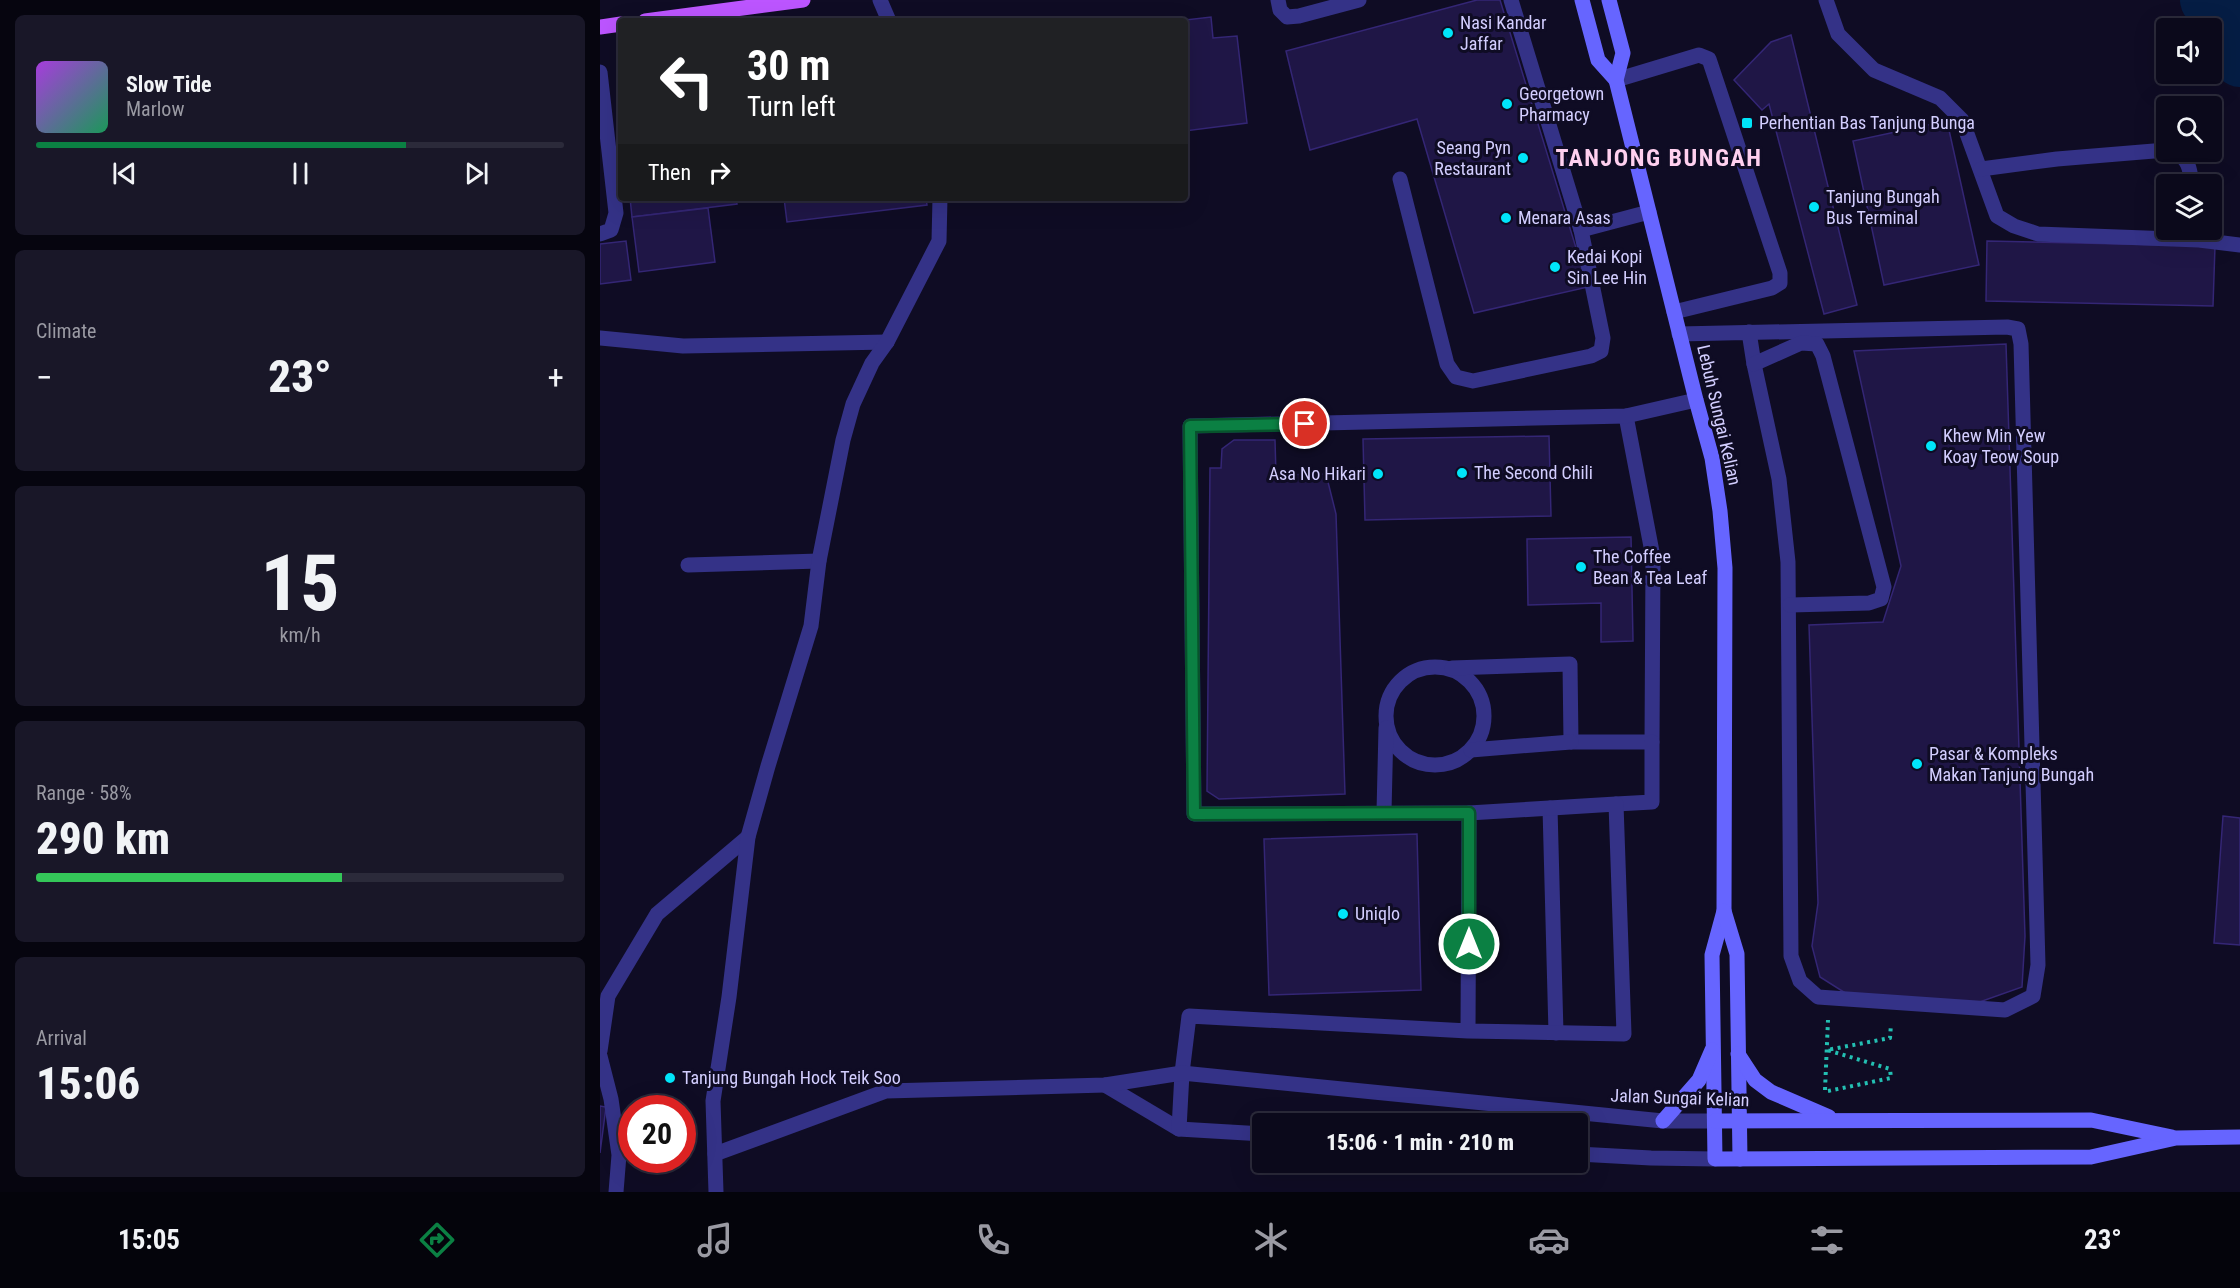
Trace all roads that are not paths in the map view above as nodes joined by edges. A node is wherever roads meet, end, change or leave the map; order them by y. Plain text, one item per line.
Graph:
1 (803, 0) edge
2 (880, 0) edge
3 (1278, 0) edge
4 (1359, 0) edge
5 (1511, 0) edge
6 (1582, 0) edge
7 (1609, 0) edge
8 (1826, 0) edge
9 (668, 18) edge
10 (888, 18) edge
11 (618, 24) edge
12 (600, 27) edge
13 (600, 72) edge
14 (1616, 80) junction
15 (2156, 151) edge
16 (1981, 169) junction
17 (1400, 179) dead end
18 (940, 201) edge
19 (1649, 212) junction
20 (1581, 230) junction
21 (600, 234) edge
22 (2156, 235) edge
23 (2219, 240) edge
24 (2240, 245) edge
25 (1674, 312) junction
26 (1749, 332) junction
27 (1679, 334) junction
28 (600, 338) edge
29 (887, 342) junction
30 (1754, 364) junction
31 (1696, 400) junction
32 (1626, 416) junction
33 (819, 561) junction
34 (688, 565) dead end
35 (1790, 605) junction
36 (1452, 669) junction
37 (1386, 720) junction
38 (1571, 742) junction
39 (1652, 742) junction
40 (1471, 750) junction
41 (1616, 804) junction
42 (1550, 808) junction
43 (1384, 812) junction
44 (1469, 813) junction
45 (748, 837) junction
46 (1724, 911) junction
47 (1468, 1031) junction
48 (1556, 1033) junction
49 (1714, 1045) junction
50 (600, 1052) edge
51 (1738, 1054) junction
52 (600, 1056) edge
53 (1182, 1072) junction
54 (1105, 1085) junction
55 (605, 1098) edge
56 (1836, 1120) junction
57 (1663, 1121) junction
58 (1715, 1121) junction
59 (1740, 1121) junction
60 (1179, 1129) junction
61 (1252, 1133) edge
62 (2240, 1137) edge
63 (2176, 1138) junction
64 (715, 1154) junction
65 (1588, 1155) edge
66 (1715, 1159) junction
67 (1740, 1159) junction
68 (616, 1192) edge
69 (716, 1192) edge

1 - 9 main road
2 - 10 street
3 - 4 street
5 - 20 street
6 - 14 street, Lebuh Sungai Kelian
7 - 14 street, Lebuh Sungai Kelian
8 - 16 street
11 - 12 main road
13 - 21 street
14 - 19 street, Lebuh Sungai Kelian
14 - 25 street
15 - 16 street
16 - 22 street
17 - 20 street
18 - 29 street
19 - 20 street
19 - 25 street, Lebuh Sungai Kelian
23 - 24 street
25 - 27 street, Lebuh Sungai Kelian
26 - 27 street
26 - 30 street
26 - 35 street
27 - 31 street, Lebuh Sungai Kelian
28 - 29 street
29 - 33 street
30 - 35 street
30 - 35 street
31 - 32 street
31 - 46 street, Lebuh Sungai Kelian
32 - 39 street
32 - 43 street
33 - 34 street
33 - 45 street
36 - 37 street
36 - 38 street
36 - 40 street
37 - 40 street
37 - 43 street
38 - 39 street
38 - 40 street
39 - 41 street
41 - 42 street
41 - 48 street
42 - 44 street
42 - 48 street
43 - 44 street
44 - 47 street
45 - 50 street
45 - 64 street
46 - 49 street
46 - 51 street
47 - 48 street
47 - 53 street
49 - 57 street
49 - 58 street
51 - 56 street
51 - 59 street
52 - 55 street
53 - 54 street, Jalan Sungai Kelian
53 - 57 street, Jalan Sungai Kelian
53 - 60 street
54 - 60 street
54 - 64 street, Jalan Sungai Kelian
55 - 68 street
56 - 59 street, Jalan Sungai Kelian
56 - 63 street, Jalan Sungai Kelian
57 - 58 street, Jalan Sungai Kelian
58 - 59 street, Jalan Sungai Kelian
58 - 66 street
59 - 67 street
60 - 61 street
62 - 63 street, Jalan Sungai Kelian
63 - 67 street, Jalan Sungai Kelian
64 - 69 street
65 - 66 street, Jalan Sungai Kelian
66 - 67 street, Jalan Sungai Kelian

